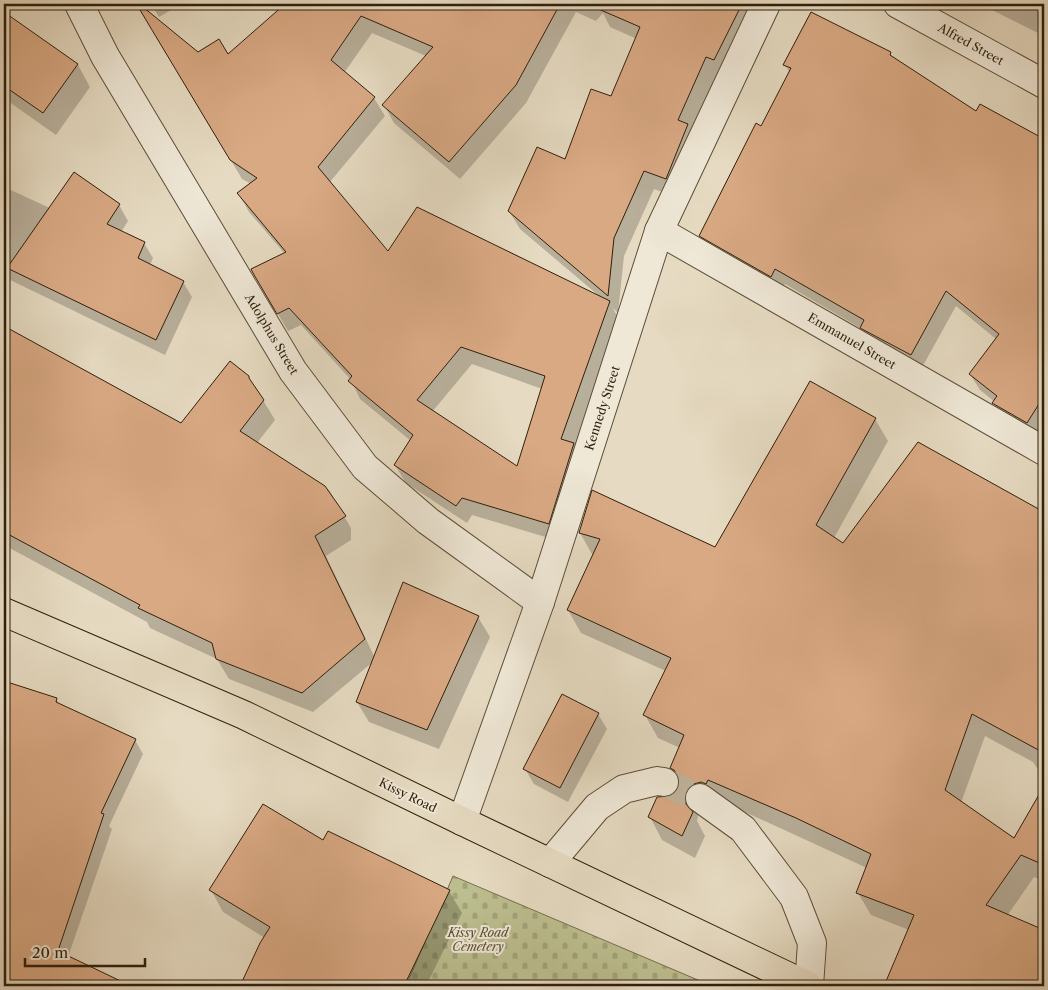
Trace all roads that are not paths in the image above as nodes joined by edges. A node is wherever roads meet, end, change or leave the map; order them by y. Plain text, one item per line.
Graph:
1 (79, 4) edge
2 (766, 4) edge
3 (898, 4) edge
4 (1044, 84) edge
5 (659, 232) junction
6 (1044, 451) edge
7 (540, 602) junction
8 (4, 612) edge
9 (664, 782) tunnel mouth
10 (700, 798) tunnel mouth
11 (462, 822) junction
12 (550, 864) junction
13 (809, 986) edge

1 - 7 street, Adolphus Street
2 - 5 street, Kennedy Street
3 - 4 street, Alfred Street
5 - 6 street, Emmanuel Street
5 - 7 street, Kennedy Street
7 - 11 street, Kennedy Street
8 - 11 main road, Kissy Road
9 - 12 street
10 - 13 street
11 - 12 main road, Kissy Road
12 - 13 main road, Kissy Road

